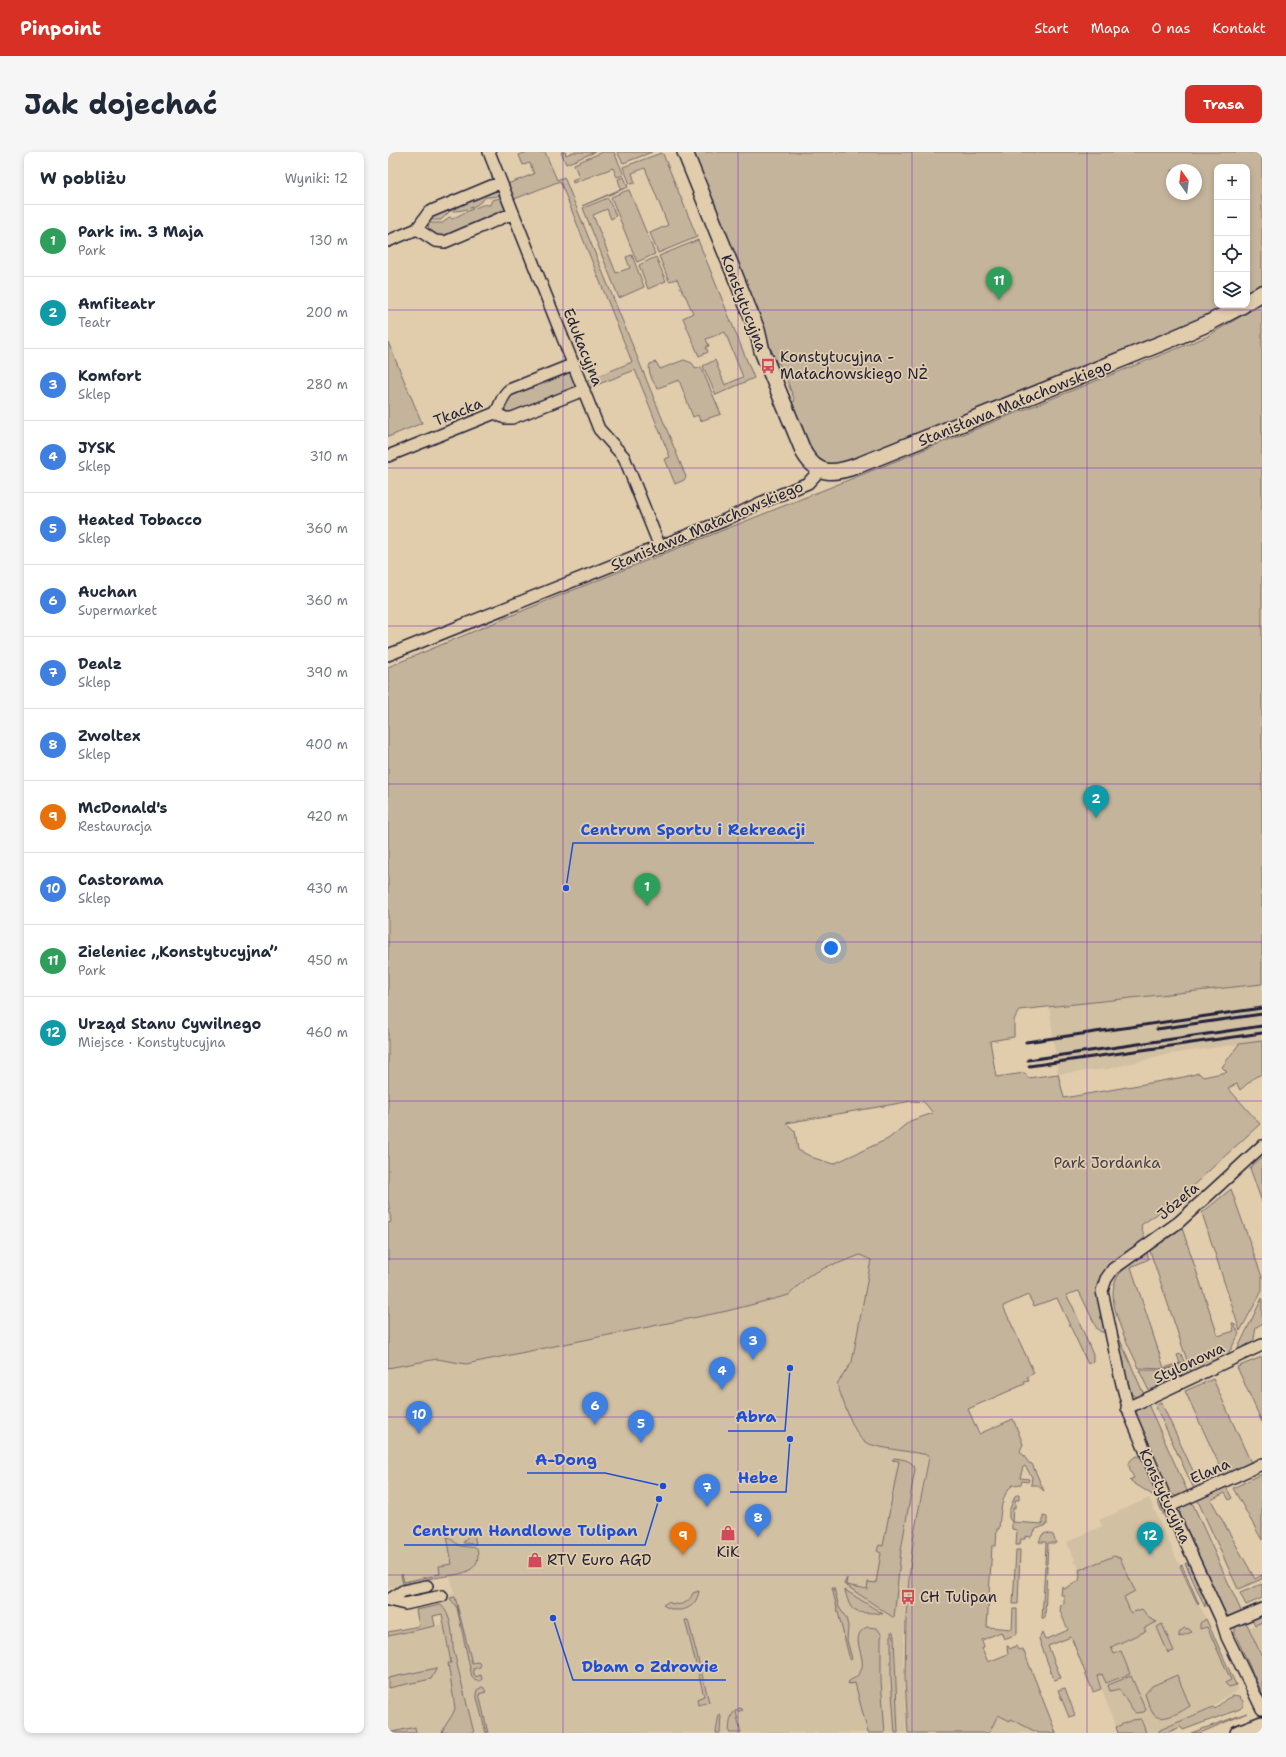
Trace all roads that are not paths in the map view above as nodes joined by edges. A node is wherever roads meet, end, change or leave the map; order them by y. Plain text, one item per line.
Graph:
1 (489, 152) edge
2 (684, 152) edge
3 (501, 182) junction
4 (513, 213) junction
5 (417, 229) junction
6 (388, 241) edge
7 (1262, 293) edge
8 (1250, 300) edge
9 (1237, 308) edge
10 (574, 364) junction
11 (584, 390) junction
12 (495, 413) junction
13 (388, 456) edge
14 (820, 470) junction
15 (660, 547) junction
16 (388, 655) edge
17 (1262, 1146) edge
18 (1110, 1273) joint
19 (1262, 1345) edge
20 (1127, 1408) junction
21 (1262, 1464) edge
22 (1170, 1506) junction
23 (427, 1586) dead end
24 (442, 1596) dead end
25 (389, 1600) edge
26 (1262, 1609) edge
27 (1224, 1625) junction
28 (1262, 1709) edge
29 (1262, 1724) edge
30 (1238, 1733) edge

1 - 3 street, Edukacyjna
2 - 14 street, Konstytucyjna
3 - 4 street, Edukacyjna
3 - 5 street
4 - 5 street
4 - 10 street, Edukacyjna
5 - 6 street
7 - 8 street
9 - 14 street, Stanisława Małachowskiego
10 - 11 street, Edukacyjna
10 - 12 street
11 - 12 street, Tkacka
11 - 15 street, Edukacyjna
12 - 13 street, Tkacka
14 - 15 street, Stanisława Małachowskiego
15 - 16 street, Stanisława Małachowskiego
17 - 18 street, Józefa
18 - 20 street, Konstytucyjna
19 - 20 street, Stylonowa
20 - 22 street, Konstytucyjna
21 - 22 street, Elana
22 - 27 street, Konstytucyjna
23 - 25 street
24 - 25 street
26 - 27 street
27 - 28 street, Konstytucyjna
29 - 30 street

